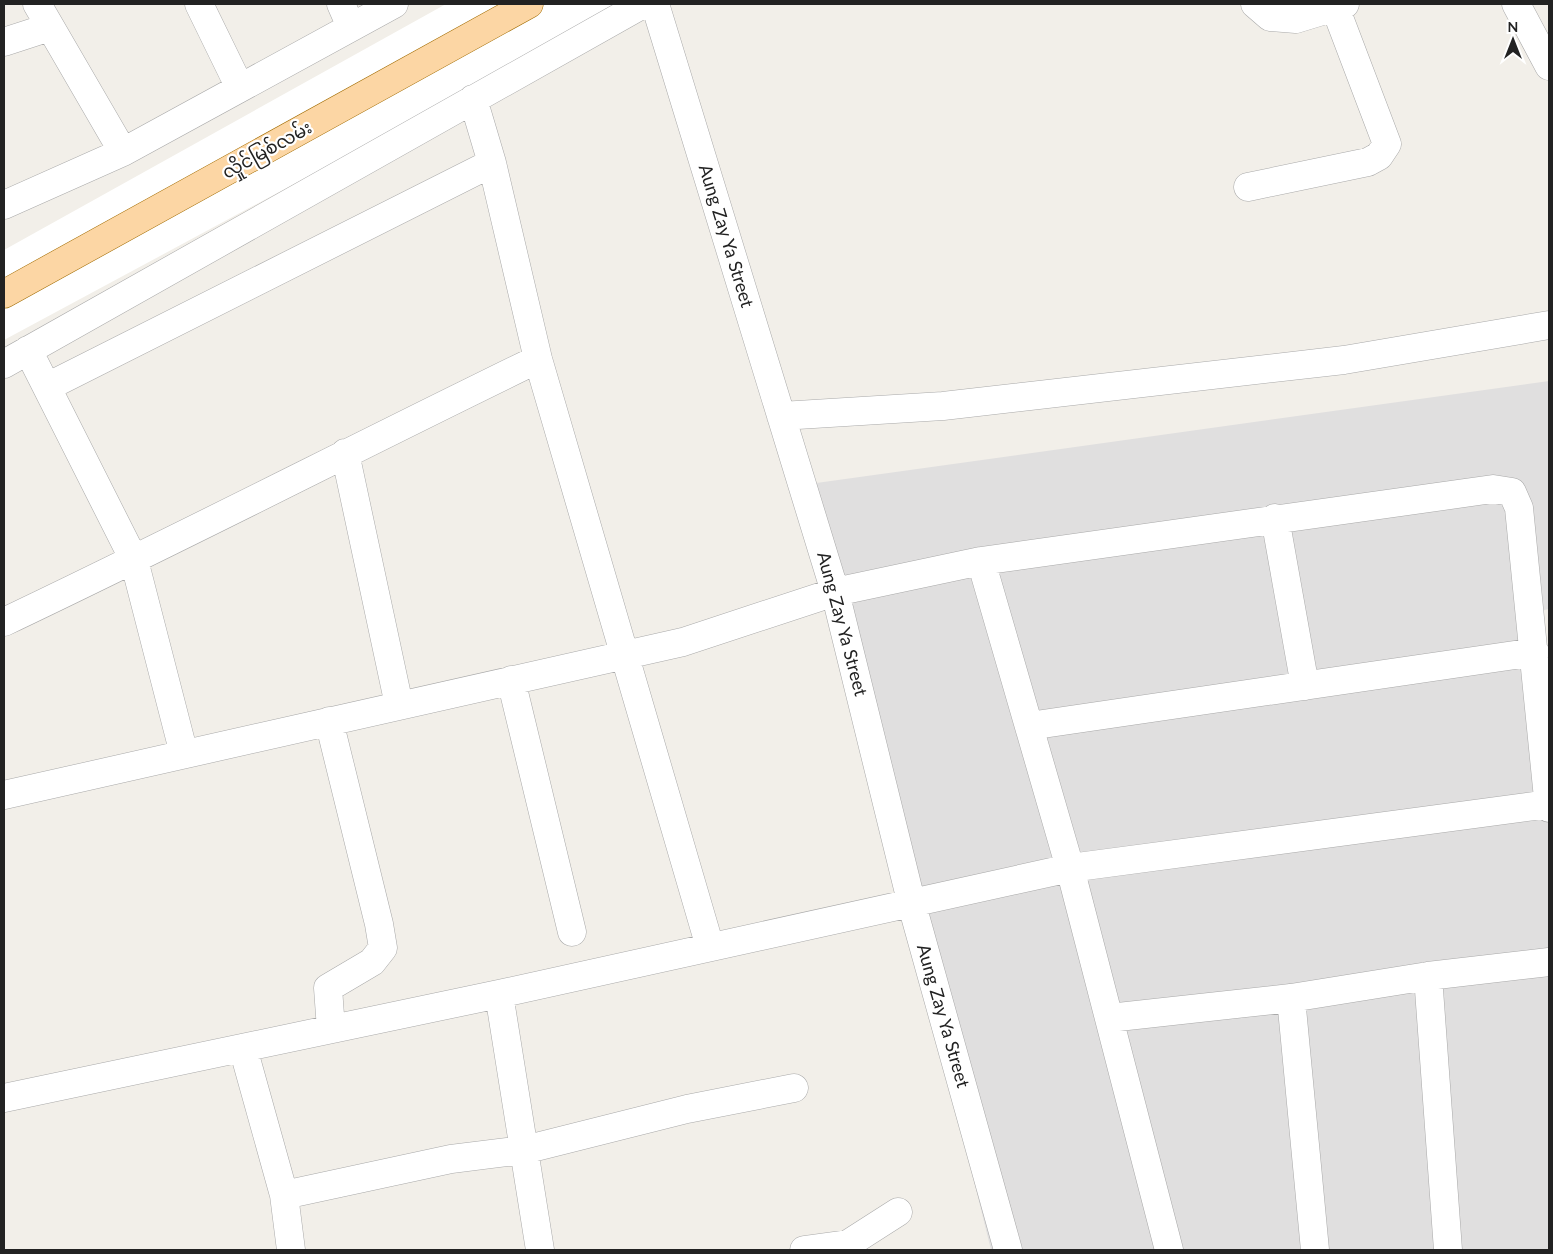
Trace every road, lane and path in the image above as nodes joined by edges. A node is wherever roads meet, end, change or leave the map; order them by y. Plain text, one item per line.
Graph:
1 (199, 4) edge
2 (394, 4) edge
3 (529, 4) edge
4 (643, 4) edge
5 (655, 4) edge
6 (1255, 4) edge
7 (1516, 4) edge
8 (1340, 5) edge
9 (44, 16) edge
10 (346, 16) edge
11 (4, 42) edge
12 (1549, 66) edge
13 (240, 88) junction
14 (473, 99) junction
15 (123, 152) junction
16 (492, 163) junction
17 (1248, 187) dead end
18 (4, 205) edge
19 (4, 294) edge
20 (1549, 325) edge
21 (28, 350) junction
22 (538, 359) junction
23 (4, 364) edge
24 (47, 387) junction
25 (781, 416) junction
26 (345, 453) junction
27 (1275, 518) junction
28 (134, 560) junction
29 (981, 561) junction
30 (836, 592) junction
31 (1540, 611) edge
32 (4, 622) edge
33 (1535, 652) junction
34 (624, 656) junction
35 (511, 680) junction
36 (1305, 686) junction
37 (399, 705) junction
38 (329, 721) junction
39 (1029, 726) junction
40 (184, 754) junction
41 (4, 795) edge
42 (1549, 804) edge
43 (1549, 808) edge
44 (1070, 868) junction
45 (912, 905) junction
46 (572, 932) dead end
47 (710, 947) junction
48 (1549, 962) edge
49 (1428, 976) junction
50 (499, 994) junction
51 (1291, 998) junction
52 (1109, 1018) junction
53 (332, 1029) junction
54 (243, 1048) junction
55 (794, 1088) dead end
56 (4, 1098) edge
57 (524, 1150) junction
58 (284, 1195) junction
59 (898, 1212) dead end
60 (291, 1250) edge
61 (540, 1250) edge
62 (804, 1250) edge
63 (1008, 1250) edge
64 (1169, 1250) edge
65 (1315, 1250) edge
66 (1448, 1250) edge

1 - 13 street
2 - 10 street
3 - 19 main road, လှိုင်မြစ်လမ်း
4 - 14 street
5 - 25 street, Aung Zay Ya Street
6 - 8 street
7 - 12 street
8 - 17 street
9 - 11 street
9 - 15 street
10 - 13 street
13 - 15 street
14 - 16 street
14 - 21 street
15 - 18 street
16 - 22 street
16 - 24 street
20 - 25 street
21 - 23 street
21 - 24 street
22 - 26 street
22 - 34 street
24 - 28 street
25 - 30 street, Aung Zay Ya Street
26 - 28 street
26 - 37 street
27 - 29 street
27 - 31 street
27 - 36 street
28 - 32 street
28 - 40 street
29 - 30 street
29 - 39 street
30 - 34 street
30 - 45 street, Aung Zay Ya Street
31 - 33 street
33 - 36 street
33 - 42 street
34 - 35 street
34 - 47 street
35 - 37 street
35 - 46 street
36 - 39 street
37 - 38 street
38 - 40 street
38 - 53 street
39 - 44 street
40 - 41 street
42 - 43 street
42 - 44 street
44 - 45 street
44 - 52 street
45 - 47 street
45 - 63 street, Aung Zay Ya Street
47 - 50 street
48 - 49 street
49 - 51 street
49 - 66 street
50 - 53 street
50 - 57 street
51 - 52 street
51 - 65 street
52 - 64 street
53 - 54 street
54 - 56 street
54 - 58 street
55 - 57 street
57 - 58 street
57 - 61 street
58 - 60 street
59 - 62 street

